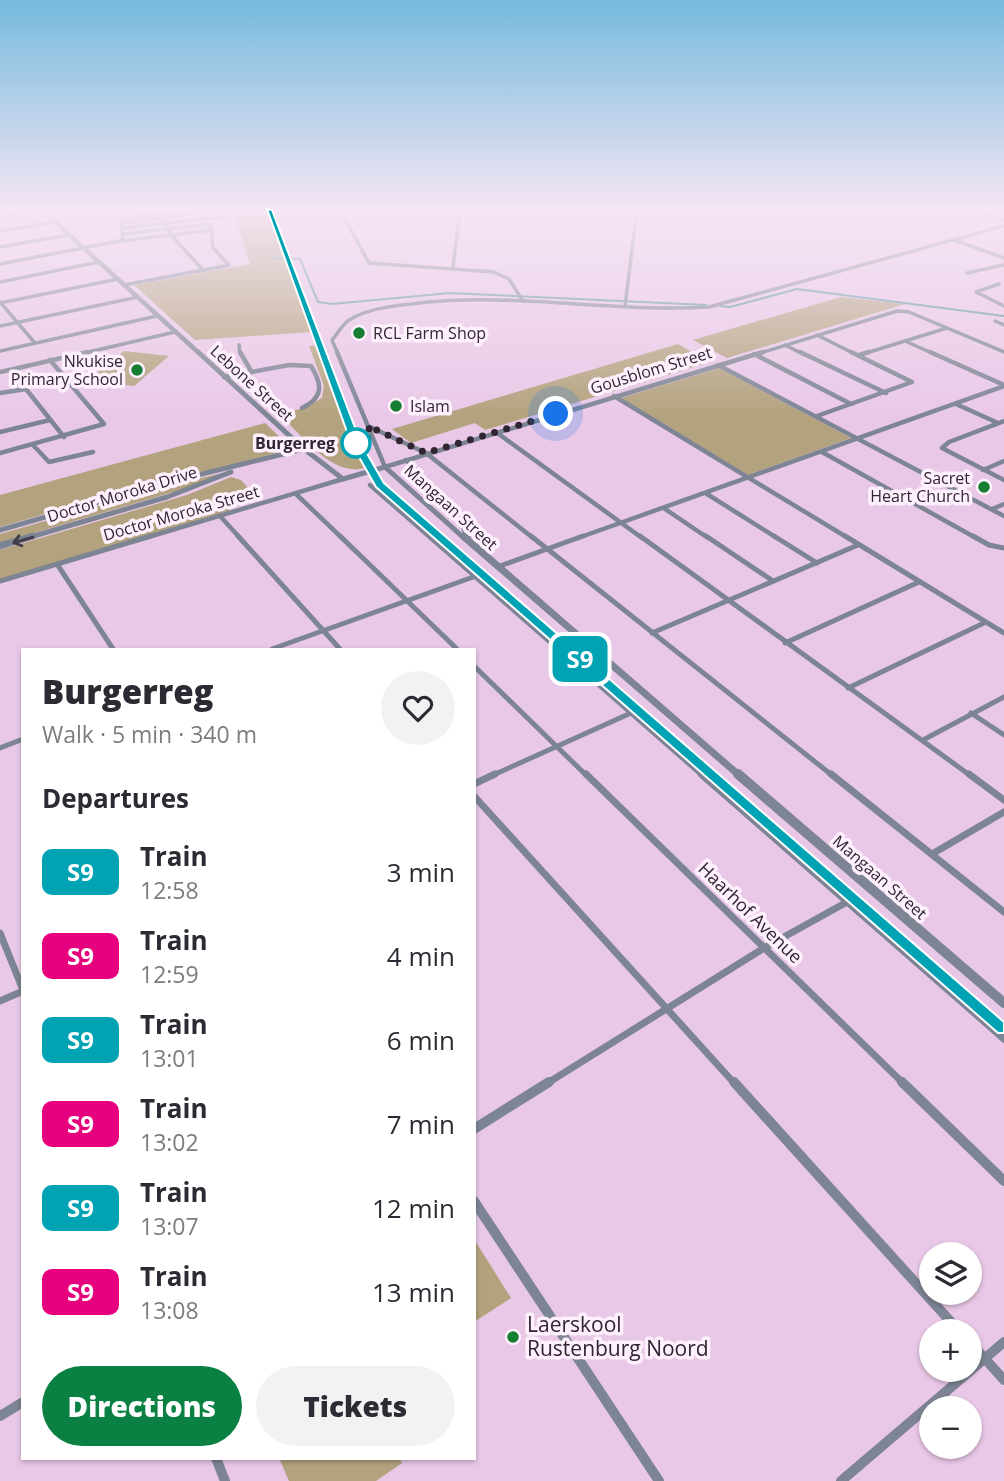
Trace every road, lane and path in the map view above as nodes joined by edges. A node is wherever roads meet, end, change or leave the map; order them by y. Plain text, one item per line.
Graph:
1 (118, 279) joint
2 (156, 279) edge
3 (507, 279) edge
4 (628, 279) edge
5 (811, 279) edge
6 (1002, 283) edge
7 (124, 285) junction
8 (1004, 288) edge
9 (138, 297) junction
10 (523, 301) junction
11 (0, 303) edge
12 (625, 306) junction
13 (1004, 306) edge
14 (157, 316) junction
15 (995, 321) dead end
16 (18, 323) junction
17 (1004, 325) edge
18 (0, 326) edge
19 (947, 328) junction
20 (175, 332) junction
21 (817, 335) junction
22 (905, 341) junction
23 (34, 343) junction
24 (239, 345) dead end
25 (785, 345) junction
26 (0, 351) edge
27 (1004, 352) edge
28 (754, 354) junction
29 (859, 355) junction
30 (50, 360) junction
31 (718, 365) junction
32 (251, 371) junction
33 (0, 372) edge
34 (224, 377) junction
35 (1004, 385) edge
36 (0, 393) edge
37 (886, 393) junction
38 (614, 396) junction
39 (851, 404) junction
40 (956, 404) junction
41 (302, 408) dead end
42 (817, 416) junction
43 (50, 420) junction
44 (1001, 422) edge
45 (368, 426) junction
46 (0, 432) edge
47 (496, 432) junction
48 (64, 437) junction
49 (859, 439) junction
50 (33, 445) junction
51 (303, 449) junction
52 (93, 452) dead end
53 (822, 452) junction
54 (0, 453) edge
55 (426, 453) junction
56 (281, 455) junction
57 (317, 460) junction
58 (406, 460) junction
59 (1004, 461) edge
60 (250, 464) junction
61 (386, 467) junction
62 (983, 470) junction
63 (370, 471) joint
64 (748, 478) junction
65 (343, 479) junction
66 (1004, 480) edge
67 (370, 485) dead end
68 (296, 494) junction
69 (707, 494) junction
70 (1004, 504) edge
71 (665, 509) junction
72 (992, 509) junction
73 (220, 516) junction
74 (1004, 516) edge
75 (623, 524) junction
76 (0, 530) edge
77 (469, 542) junction
78 (858, 545) junction
79 (0, 546) edge
80 (1004, 548) edge
81 (549, 551) junction
82 (817, 563) junction
83 (57, 564) junction
84 (497, 567) junction
85 (476, 576) junction
86 (0, 581) edge
87 (773, 581) junction
88 (919, 582) junction
89 (407, 601) junction
90 (727, 601) junction
91 (986, 622) junction
92 (323, 631) junction
93 (652, 633) junction
94 (1004, 633) edge
95 (785, 643) junction
96 (112, 648) edge
97 (275, 648) edge
98 (339, 648) edge
99 (456, 648) edge
100 (476, 668) edge
101 (848, 688) junction
102 (1004, 697) edge
103 (631, 713) junction
104 (971, 713) junction
105 (1004, 736) edge
106 (923, 740) junction
107 (21, 741) edge
108 (557, 747) junction
109 (0, 748) edge
110 (476, 783) edge
111 (476, 798) edge
112 (1004, 800) edge
113 (1004, 812) edge
114 (932, 855) junction
115 (848, 902) junction
116 (1004, 912) edge
117 (0, 933) edge
118 (764, 948) junction
119 (21, 985) edge
120 (21, 991) edge
121 (0, 1001) edge
122 (1004, 1003) edge
123 (666, 1008) junction
124 (1004, 1039) edge
125 (476, 1128) edge
126 (1004, 1181) edge
127 (476, 1204) edge
128 (948, 1319) edge
129 (1004, 1342) edge
130 (982, 1356) edge
131 (986, 1360) junction
132 (1004, 1380) edge
133 (21, 1403) edge
134 (0, 1416) edge
135 (217, 1460) edge
136 (225, 1481) edge
137 (659, 1481) edge
138 (841, 1481) edge

1 - 7 street, Lebone Street
1 - 11 street
2 - 7 street
3 - 10 street
4 - 12 street
5 - 12 street, Mangaan Street
6 - 8 street
6 - 13 street
7 - 9 street, Lebone Street
9 - 14 street, Lebone Street
9 - 16 street
10 - 12 street, Mangaan Street
10 - 45 street, Mangaan Street
11 - 16 street
14 - 20 street, Lebone Street
14 - 23 street
15 - 17 street
16 - 18 street
16 - 23 street
19 - 21 street, Gousblom Street
19 - 22 street
19 - 27 street
20 - 30 street
20 - 34 street, Lebone Street
21 - 25 street, Gousblom Street
21 - 29 street
22 - 29 street
22 - 35 street
23 - 26 street
24 - 32 street
25 - 28 street, Gousblom Street
25 - 37 street
28 - 31 street, Gousblom Street
28 - 39 street
29 - 37 street
30 - 33 street
30 - 48 street
31 - 38 street, Gousblom Street
31 - 42 street
32 - 34 street
32 - 41 street
34 - 51 street, Lebone Street
35 - 40 street
36 - 43 street
37 - 39 street
38 - 47 street, Gousblom Street
38 - 64 street
39 - 42 street
40 - 44 street
40 - 49 street
42 - 49 street
43 - 46 street
43 - 48 street
44 - 62 street
45 - 55 street
45 - 61 street, Mangaan Street
47 - 55 street, Gousblom Street
47 - 75 street
48 - 50 street
49 - 53 street
49 - 72 street
50 - 52 street
50 - 54 street
51 - 56 street, Doctor Moroka Drive
51 - 57 street, Lebone Street
53 - 64 street
53 - 80 street
55 - 58 street, Gousblom Street
55 - 81 street
56 - 57 street
56 - 60 street, Doctor Moroka Drive
57 - 65 street, Lebone Street
58 - 61 street, Gousblom Street
58 - 77 street
59 - 62 street
60 - 76 street, Doctor Moroka Drive
60 -> 79 street, Doctor Moroka Drive
61 - 63 street, Gousblom Street
61 - 77 street, Mangaan Street
62 - 66 street
63 - 65 street, Doctor Moroka Street
64 - 69 street
64 - 78 street
65 - 68 street, Doctor Moroka Street
67 - 85 street
68 - 73 street, Doctor Moroka Street
68 - 89 street
69 - 71 street
69 - 82 street
70 - 72 street
71 - 75 street
71 - 87 street
72 - 74 street
73 - 83 street, Doctor Moroka Street
73 - 92 street
75 - 81 street
75 - 90 street
77 - 84 street, Mangaan Street
78 - 82 street
78 - 88 street
81 - 84 street
81 - 93 street
82 - 87 street
83 - 86 street, Doctor Moroka Street
83 - 96 street
84 - 122 street, Mangaan Street
85 - 89 street
85 - 103 street
87 - 90 street
88 - 91 street
88 - 95 street
89 - 92 street
89 - 99 street
90 - 93 street
90 - 95 street
91 - 94 street
91 - 101 street
92 - 97 street
92 - 98 street
93 - 114 street
95 - 101 street
100 - 108 street, Haarhof Avenue
101 - 106 street
102 - 104 street
103 - 108 street
103 - 115 street
104 - 105 street
104 - 106 street
106 - 112 street
107 - 109 street
108 - 110 street
108 - 118 street, Haarhof Avenue
111 - 123 street
113 - 114 street
114 - 116 street
115 - 118 street
115 - 124 street
117 - 119 street
118 - 123 street
118 - 126 street, Haarhof Avenue
120 - 121 street
123 - 125 street
123 - 128 street
127 - 137 street
129 - 131 street
130 - 131 street
131 - 132 street
131 - 138 street
133 - 134 street
135 - 136 street

